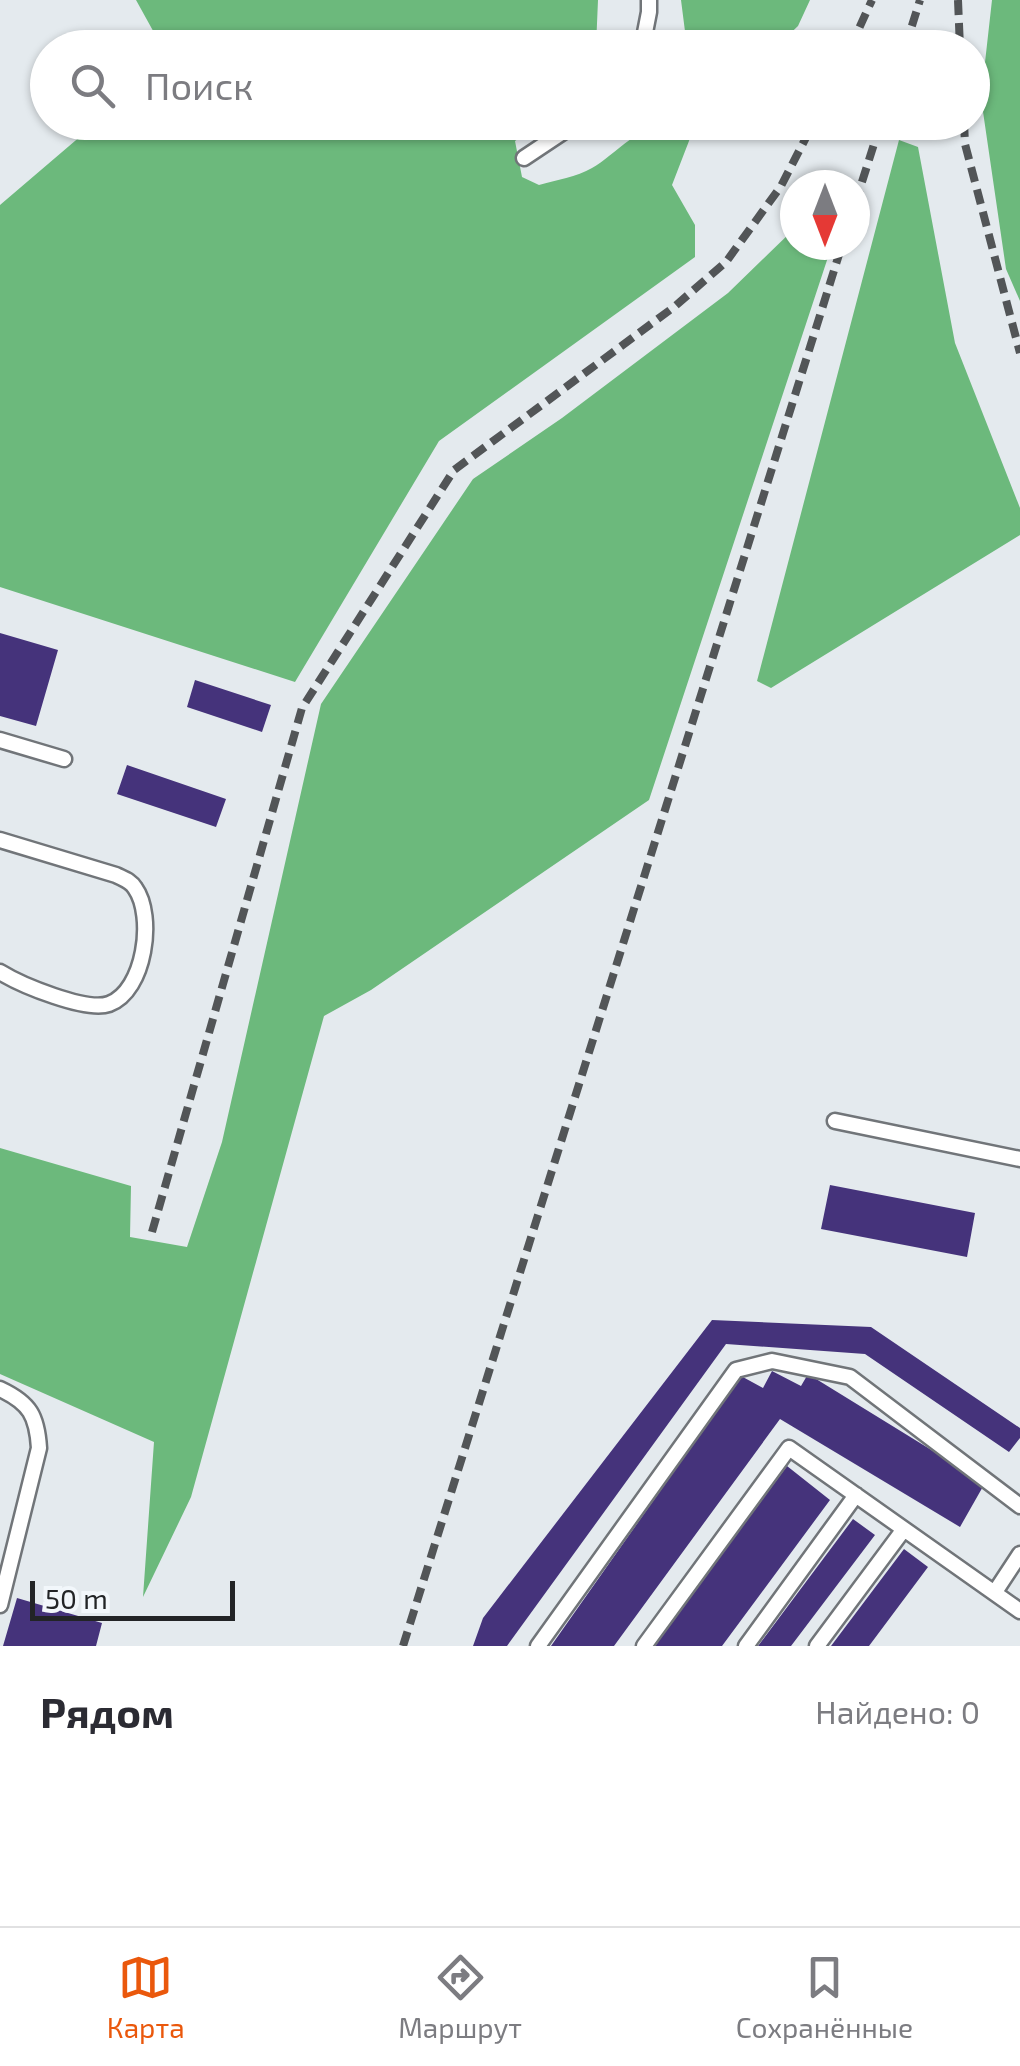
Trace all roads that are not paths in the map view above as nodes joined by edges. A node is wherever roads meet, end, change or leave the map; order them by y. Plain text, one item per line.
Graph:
1 (648, 0) edge
2 (646, 30) edge
3 (551, 140) edge
4 (524, 158) dead end
5 (0, 740) edge
6 (64, 759) dead end
7 (0, 840) edge
8 (0, 972) edge
9 (836, 1120) dead end
10 (1020, 1159) edge
11 (0, 1390) edge
12 (856, 1496) junction
13 (1020, 1506) edge
14 (904, 1529) junction
15 (1020, 1554) edge
16 (994, 1592) junction
17 (0, 1605) edge
18 (1020, 1611) edge
19 (538, 1646) edge
20 (644, 1646) edge
21 (746, 1646) edge
22 (816, 1646) edge

1 - 2 lane
3 - 4 lane
5 - 6 lane
7 - 8 lane
9 - 10 lane
11 - 17 lane
12 - 14 lane
12 - 20 lane
12 - 21 lane
13 - 19 lane
14 - 16 lane
14 - 22 lane
15 - 16 lane
16 - 18 lane

